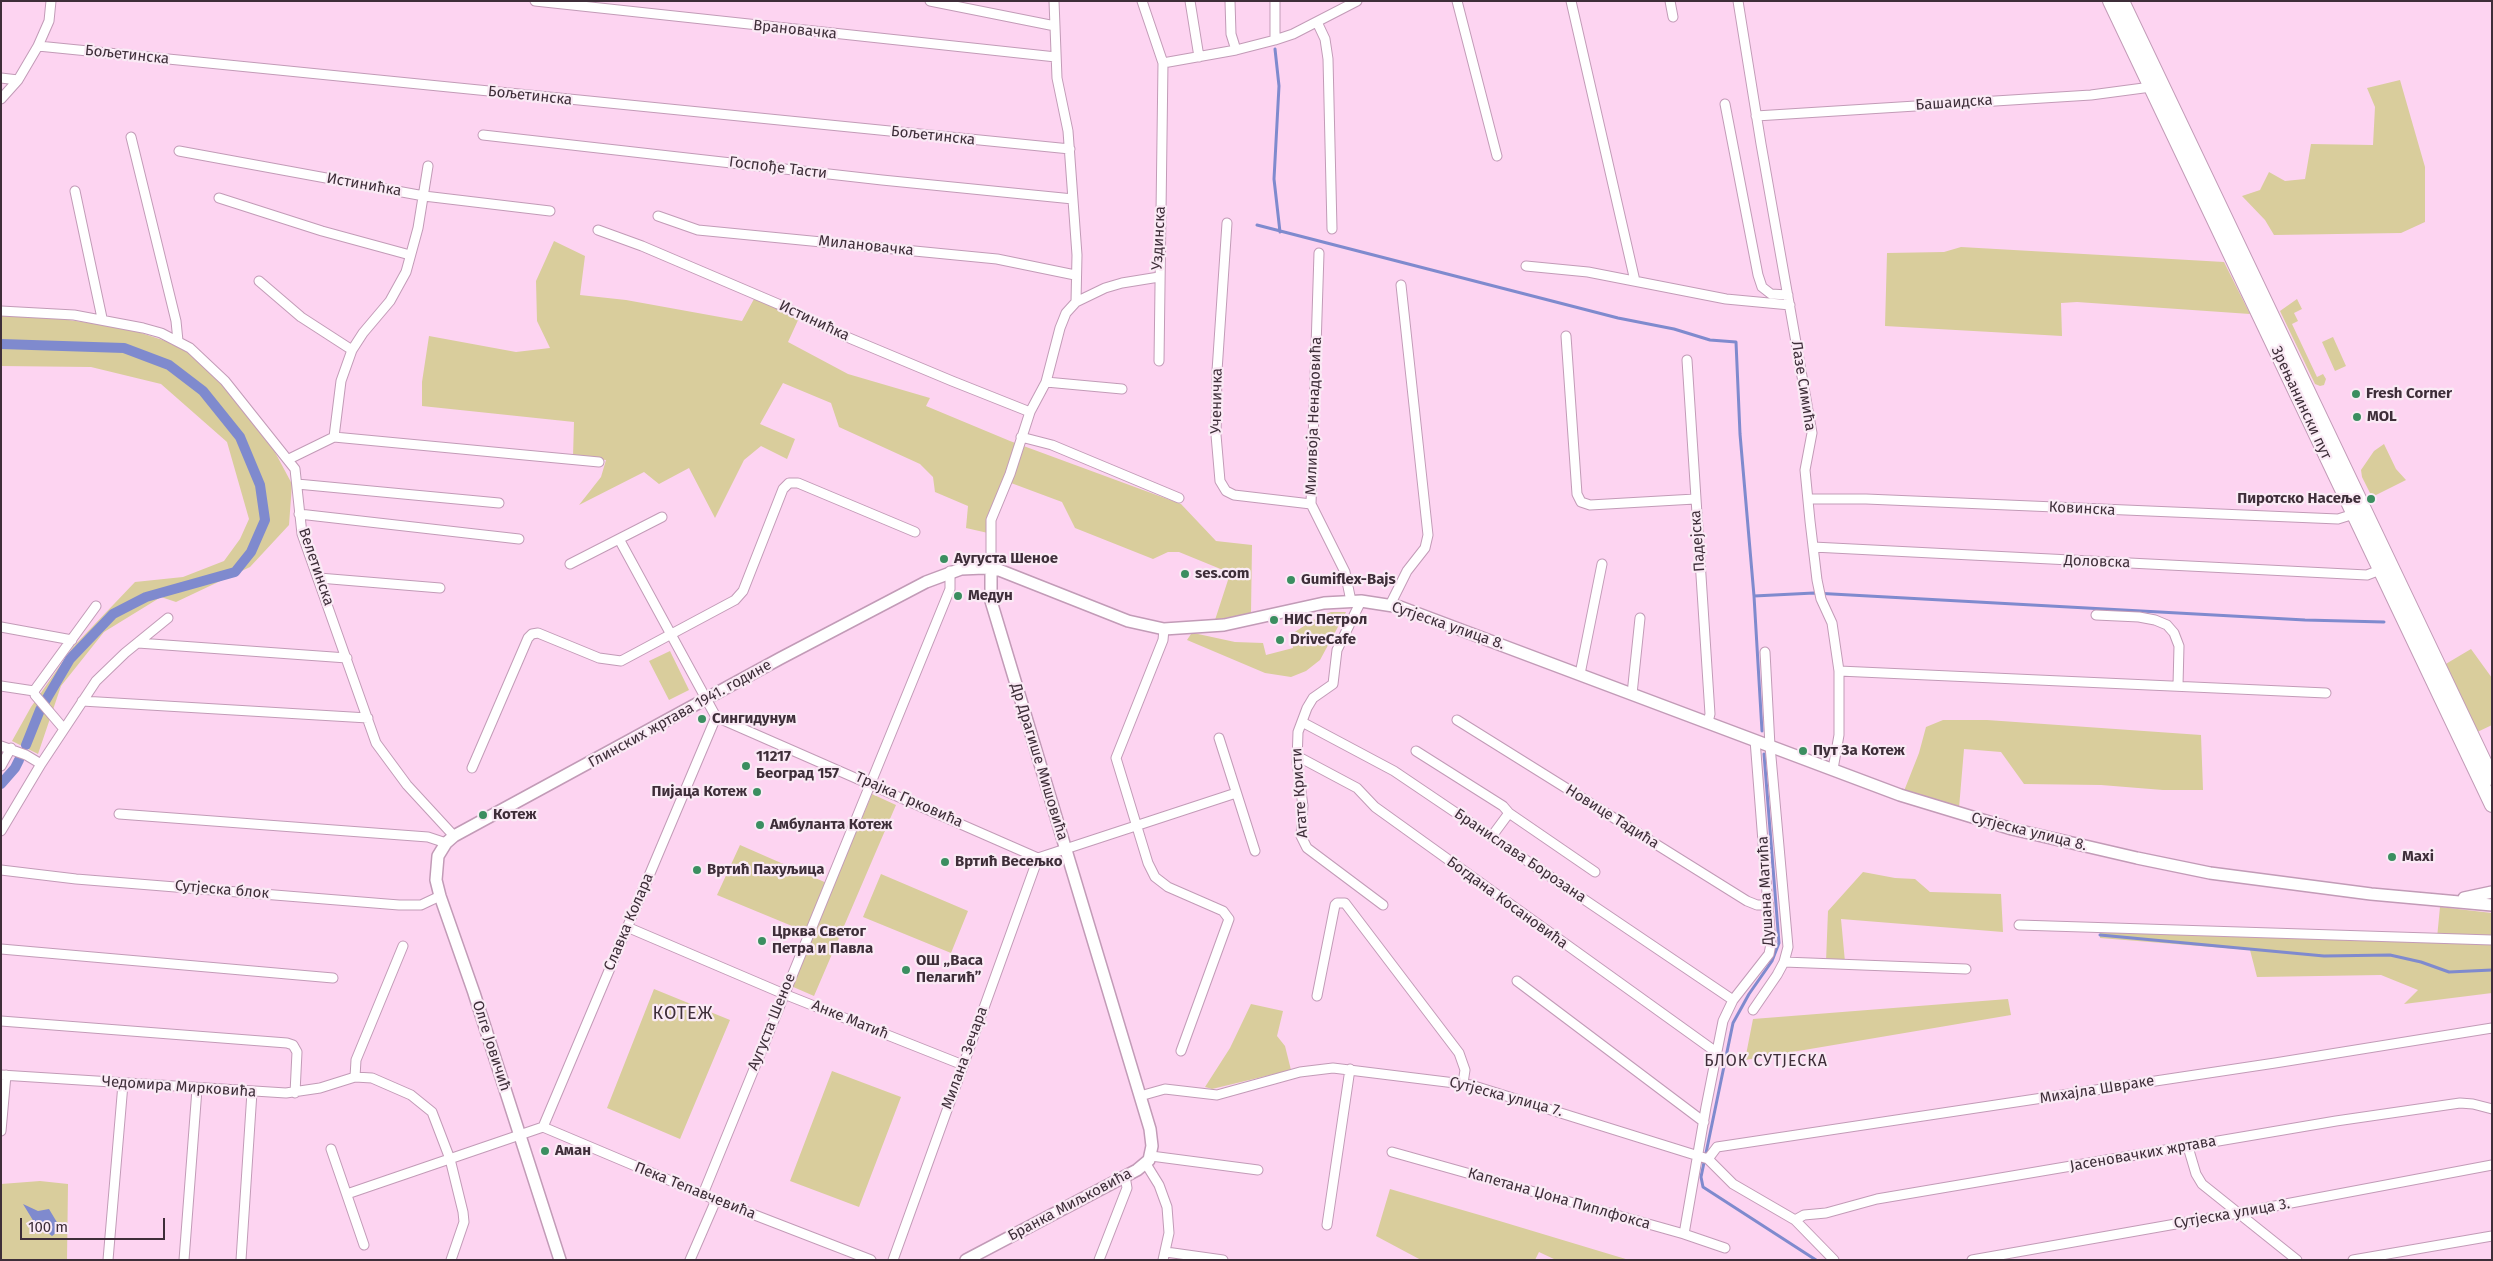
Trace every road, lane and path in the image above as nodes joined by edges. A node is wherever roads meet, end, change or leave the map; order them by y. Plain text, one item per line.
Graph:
1 (51, 1) edge
2 (535, 1) edge
3 (930, 1) edge
4 (1054, 1) edge
5 (1142, 1) edge
6 (1190, 1) edge
7 (1230, 1) edge
8 (1275, 1) edge
9 (1456, 1) edge
10 (1571, 1) edge
11 (1670, 1) edge
12 (1738, 1) edge
13 (2110, 1) edge
14 (2122, 1) edge
15 (1353, 2) edge
16 (1673, 17) dead end
17 (1317, 22) junction
18 (1054, 26) junction
19 (1275, 40) junction
20 (38, 46) junction
21 (1236, 50) junction
22 (1056, 56) junction
23 (1199, 57) junction
24 (1163, 64) junction
25 (1, 78) edge
26 (18, 80) junction
27 (2151, 87) junction
28 (1, 99) edge
29 (1725, 104) dead end
30 (1756, 116) junction
31 (483, 135) dead end
32 (131, 137) dead end
33 (1070, 149) junction
34 (179, 151) dead end
35 (1497, 156) dead end
36 (428, 166) dead end
37 (75, 191) dead end
38 (424, 196) junction
39 (219, 198) dead end
40 (1073, 199) junction
41 (550, 211) dead end
42 (658, 216) dead end
43 (1227, 223) dead end
44 (1332, 229) dead end
45 (598, 230) dead end
46 (1318, 253) dead end
47 (410, 255) junction
48 (1526, 266) dead end
49 (1075, 275) junction
50 (1159, 277) junction
51 (259, 281) dead end
52 (1635, 281) junction
53 (1401, 285) dead end
54 (1788, 295) junction
55 (1076, 302) junction
56 (1790, 305) junction
57 (1, 311) edge
58 (102, 318) junction
59 (1566, 336) dead end
60 (178, 341) junction
61 (352, 350) junction
62 (1686, 360) dead end
63 (1159, 361) dead end
64 (1046, 382) junction
65 (1122, 389) dead end
66 (1030, 412) junction
67 (1021, 436) junction
68 (334, 437) junction
69 (289, 459) junction
70 (600, 462) dead end
71 (296, 484) junction
72 (1179, 498) dead end
73 (1808, 499) junction
74 (1695, 500) junction
75 (499, 503) dead end
76 (1310, 504) junction
77 (298, 514) junction
78 (2354, 514) junction
79 (662, 517) dead end
80 (915, 532) dead end
81 (519, 539) dead end
82 (619, 539) junction
83 (1813, 547) junction
84 (570, 564) dead end
85 (1602, 564) dead end
86 (991, 569) junction
87 (2380, 570) junction
88 (950, 572) junction
89 (319, 578) junction
90 (440, 588) dead end
91 (1356, 601) junction
92 (1390, 605) junction
93 (96, 606) dead end
94 (2096, 615) dead end
95 (168, 618) dead end
96 (1640, 618) dead end
97 (1, 628) edge
98 (1164, 630) junction
99 (673, 635) junction
100 (72, 640) junction
101 (138, 643) junction
102 (1765, 652) dead end
103 (347, 658) junction
104 (1839, 670) junction
105 (1580, 674) junction
106 (2178, 685) junction
107 (1, 686) edge
108 (34, 692) junction
109 (2326, 693) dead end
110 (1632, 694) junction
111 (706, 700) junction
112 (82, 701) junction
113 (716, 717) junction
114 (368, 718) junction
115 (1457, 720) dead end
116 (1302, 722) junction
117 (1708, 722) junction
118 (64, 728) junction
119 (1219, 738) dead end
120 (1755, 740) junction
121 (1, 746) edge
122 (1770, 746) junction
123 (11, 748) junction
124 (1416, 751) dead end
125 (1296, 756) junction
126 (41, 764) junction
127 (1, 766) edge
128 (472, 768) dead end
129 (1833, 769) junction
130 (2492, 778) edge
131 (870, 783) junction
132 (1236, 793) junction
133 (2492, 805) edge
134 (1509, 813) junction
135 (119, 814) dead end
136 (1135, 825) junction
137 (1, 831) edge
138 (1492, 836) junction
139 (450, 839) junction
140 (1066, 848) junction
141 (1255, 851) dead end
142 (1038, 858) junction
143 (1, 870) edge
144 (1594, 872) dead end
145 (2492, 892) edge
146 (440, 896) junction
147 (2443, 900) junction
148 (1383, 905) dead end
149 (1769, 905) junction
150 (2492, 905) edge
151 (2019, 925) dead end
152 (627, 927) junction
153 (2492, 940) edge
154 (403, 946) dead end
155 (1, 950) edge
156 (1784, 962) junction
157 (1966, 969) dead end
158 (333, 978) dead end
159 (1517, 981) dead end
160 (784, 994) junction
161 (1317, 996) dead end
162 (1733, 1000) junction
163 (1753, 1010) dead end
164 (1, 1021) edge
165 (2492, 1028) edge
166 (1181, 1052) dead end
167 (1716, 1052) junction
168 (963, 1066) junction
169 (1350, 1069) junction
170 (3, 1075) edge
171 (356, 1077) junction
172 (1463, 1083) junction
173 (122, 1084) junction
174 (197, 1089) junction
175 (252, 1092) junction
176 (295, 1093) junction
177 (1140, 1096) junction
178 (2492, 1109) edge
179 (1704, 1122) junction
180 (543, 1128) junction
181 (1, 1131) edge
182 (520, 1136) junction
183 (2188, 1147) junction
184 (331, 1149) dead end
185 (1392, 1152) dead end
186 (1699, 1155) junction
187 (450, 1159) junction
188 (1708, 1159) junction
189 (1148, 1160) junction
190 (2492, 1165) edge
191 (1258, 1170) dead end
192 (1125, 1176) junction
193 (347, 1194) junction
194 (703, 1194) junction
195 (716, 1200) junction
196 (2238, 1214) junction
197 (1795, 1220) junction
198 (1328, 1225) dead end
199 (1684, 1234) junction
200 (2492, 1236) edge
201 (364, 1245) dead end
202 (1725, 1248) dead end
203 (1165, 1256) edge
204 (108, 1260) edge
205 (184, 1260) edge
206 (241, 1260) edge
207 (451, 1260) edge
208 (560, 1260) edge
209 (690, 1260) edge
210 (871, 1260) edge
211 (894, 1260) edge
212 (966, 1260) edge
213 (1099, 1260) edge
214 (1223, 1260) edge
215 (1834, 1260) edge
216 (1972, 1260) edge
217 (2297, 1260) edge
218 (2353, 1260) edge

1 - 20 street
2 - 22 street, Врановачка
3 - 18 street
4 - 18 street
5 - 24 street, Уздинска
6 - 23 street
7 - 21 street
8 - 19 street
9 - 35 street
10 - 52 street
11 - 16 street
12 - 30 street, Лазе Симића
13 - 27 main road, Зрењанински пут
14 - 130 main road, Зрењанински пут
15 - 17 street
17 - 19 street
17 - 44 street
18 - 22 street
19 - 21 street
20 - 26 street
20 - 33 street, Бољетинска
21 - 23 street
22 - 33 street
23 - 24 street
24 - 50 street, Уздинска
25 - 26 street
26 - 28 street
27 - 30 street, Башаидска
27 - 78 main road, Зрењанински пут
29 - 54 street
30 - 54 street, Лазе Симића
31 - 40 street, Госпође Тасти
32 - 60 street
33 - 40 street
34 - 38 street, Истинићка
36 - 38 street
37 - 58 street
38 - 41 street, Истинићка
38 - 47 street
39 - 47 street
40 - 49 street
42 - 49 street, Милановачка
43 - 76 street, Ученичка
45 - 66 street, Истинићка
46 - 76 street, Миливоја Ненадовића
47 - 61 street
48 - 52 street
49 - 55 street
50 - 55 street, Уздинска
50 - 63 street
51 - 61 street
52 - 56 street
53 - 92 street
54 - 56 street, Лазе Симића
55 - 64 street, Уздинска
56 - 73 street, Лазе Симића
57 - 58 street
58 - 60 street
59 - 74 street
60 - 69 street
61 - 68 street
62 - 74 street, Падејска
64 - 65 street
64 - 66 street, Уздинска
66 - 67 street, Уздинска
67 - 72 street
67 - 86 street, Уздинска
68 - 69 street
68 - 70 street
69 - 71 street, Велетинска
71 - 75 street
71 - 77 street, Велетинска
73 - 78 street, Ковинска
73 - 83 street, Лазе Симића
74 - 117 street, Падејска
76 - 91 street, Миливоја Ненадовића
77 - 81 street
77 - 89 street, Велетинска
78 - 87 main road, Зрењанински пут
79 - 82 street
80 - 99 street
82 - 84 street
82 - 99 street
83 - 87 street, Доловска
83 - 104 street, Лазе Симића
85 - 105 street
86 - 88 street, Глинских жртава 1941. године
86 - 98 street, Глинских жртава 1941. године
86 - 140 street, Др Драгише Мишовића
87 - 133 main road, Зрењанински пут
88 - 111 street, Глинских жртава 1941. године
88 - 131 street, Аугуста Шеное
89 - 90 street
89 - 103 street, Велетинска
91 - 92 street, Сутјеска улица 8.
91 - 98 street, Сутјеска улица 8.
91 - 116 street, Агате Кристи
92 - 105 street, Сутјеска улица 8.
93 - 100 street
94 - 106 street
95 - 101 street
96 - 110 street
97 - 100 street
98 - 136 street
99 - 111 street
99 - 128 street
100 - 108 street
101 - 103 street
101 - 112 street
102 - 122 street
103 - 114 street, Велетинска
104 - 106 street
104 - 129 street, Лазе Симића
105 - 110 street, Сутјеска улица 8.
106 - 109 street
107 - 108 street
108 - 118 street
110 - 117 street, Сутјеска улица 8.
111 - 113 street
111 - 139 street, Глинских жртава 1941. године
112 - 114 street
112 - 118 street
113 - 131 street, Трајка Грковића
113 - 152 street, Славка Колара
114 - 139 street, Велетинска
115 - 149 street, Новице Тадића
116 - 125 street, Агате Кристи
116 - 138 street, Бранислава Борозана
117 - 120 street, Сутјеска улица 8.
118 - 126 street
119 - 132 street
120 - 122 street, Сутјеска улица 8.
120 - 149 street, Душана Матића
121 - 123 street
122 - 129 street, Сутјеска улица 8.
122 - 156 street
123 - 126 street
123 - 127 street
124 - 134 street
125 - 148 street, Агате Кристи
125 - 167 street, Богдана Косановића
126 - 137 street
129 - 147 street, Сутјеска улица 8.
131 - 142 street, Трајка Грковића
131 - 160 street, Аугуста Шеное
132 - 136 street
132 - 141 street
134 - 138 street
134 - 144 street
135 - 139 street
136 - 140 street
136 - 166 street
138 - 162 street, Бранислава Борозана
139 - 146 street, Олге Јовичић
140 - 142 street
140 - 177 street, Др Драгише Мишовића
142 - 168 street, Милана Зечара
143 - 146 street, Сутјеска блок
145 - 147 street, Сутјеска улица 8.
146 - 182 street, Олге Јовичић
147 - 150 street, Сутјеска улица 8.
149 - 162 street, Душана Матића
151 - 153 street
152 - 160 street, Анке Матић
152 - 180 street, Славка Колара
154 - 171 street
155 - 158 street
156 - 157 street
156 - 163 street
159 - 179 street
160 - 168 street, Анке Матић
160 - 194 street, Аугуста Шеное
161 - 172 street
162 - 167 street, Душана Матића
164 - 176 street
165 - 188 street, Михајла Швраке
167 - 179 street, Душана Матића
168 - 211 street, Милана Зечара
169 - 172 street, Сутјеска улица 7.
169 - 177 street, Сутјеска улица 7.
169 - 198 street
170 - 173 street, Чедомира Мирковића
170 - 181 street
171 - 176 street, Чедомира Мирковића
171 - 187 street
172 - 186 street, Сутјеска улица 7.
173 - 174 street, Чедомира Мирковића
173 - 204 street
174 - 175 street, Чедомира Мирковића
174 - 205 street
175 - 176 street, Чедомира Мирковића
175 - 206 street
177 - 189 street, Др Драгише Мишовића
178 - 183 street, Јасеновачких жртава
179 - 186 street, Душана Матића
180 - 182 street
180 - 194 street, Пека Тепавчевића
182 - 187 street
182 - 208 street, Олге Јовичић
183 - 196 street
183 - 197 street, Јасеновачких жртава
184 - 193 street
185 - 199 street, Капетана Џона Пиплфокса
186 - 188 street, Сутјеска улица 7.
186 - 199 street, Душана Матића
187 - 193 street
187 - 207 street
188 - 197 street, Сутјеска улица 7.
189 - 191 street
189 - 192 street, Бранка Миљковића
189 - 203 street
190 - 196 street, Сутјеска улица 3.
192 - 212 street, Бранка Миљковића
192 - 213 street
193 - 201 street
194 - 195 street, Пека Тепавчевића
195 - 209 street
195 - 210 street, Пека Тепавчевића
196 - 216 street, Сутјеска улица 3.
196 - 217 street
197 - 215 street, Сутјеска улица 7.
199 - 202 street, Капетана Џона Пиплфокса
200 - 218 street
203 - 214 street

